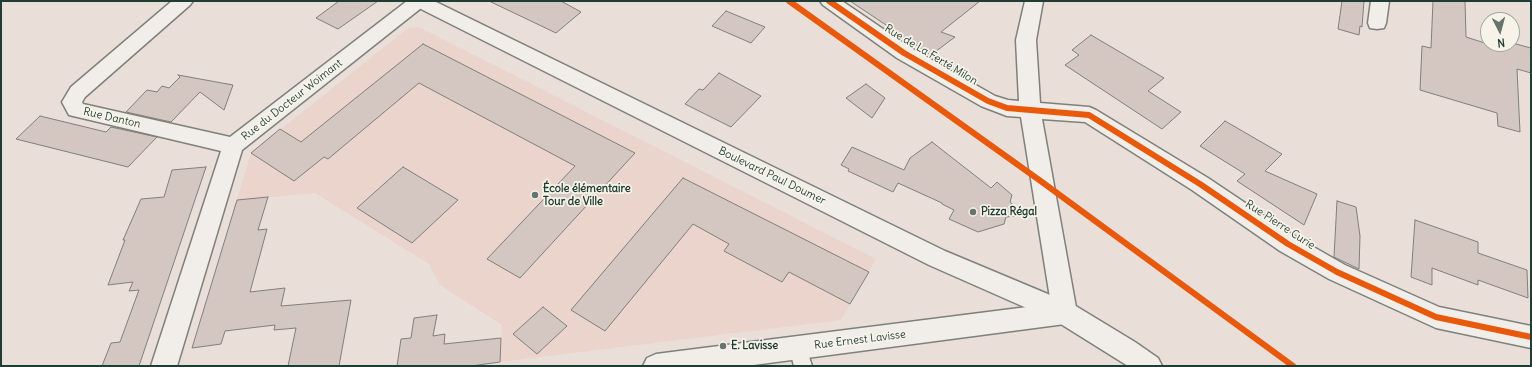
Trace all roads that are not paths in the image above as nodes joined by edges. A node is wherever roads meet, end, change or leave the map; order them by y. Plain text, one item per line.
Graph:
1 (184, 1) edge
2 (419, 1) edge
3 (829, 1) edge
4 (1034, 1) edge
5 (1380, 1) edge
6 (1378, 23) dead end
7 (1030, 110) junction
8 (233, 146) junction
9 (1064, 313) junction
10 (1531, 337) edge
11 (801, 357) edge
12 (1130, 358) edge
13 (164, 366) edge
14 (656, 366) edge
15 (1149, 366) edge

1 - 8 street, Rue Danton
2 - 8 street, Rue du Docteur Woimant
2 - 9 street, Boulevard Paul Doumer
3 - 7 street, Rue de La Ferté Milon
4 - 7 street
5 - 6 street
7 - 9 street
7 - 10 street, Rue Pierre Curie
8 - 13 street, Rue du Docteur Woimant
9 - 11 street, Rue Ernest Lavisse
9 - 12 street, Boulevard Paul Doumer
11 - 14 street, Rue Ernest Lavisse
12 - 15 street, Boulevard Paul Doumer

